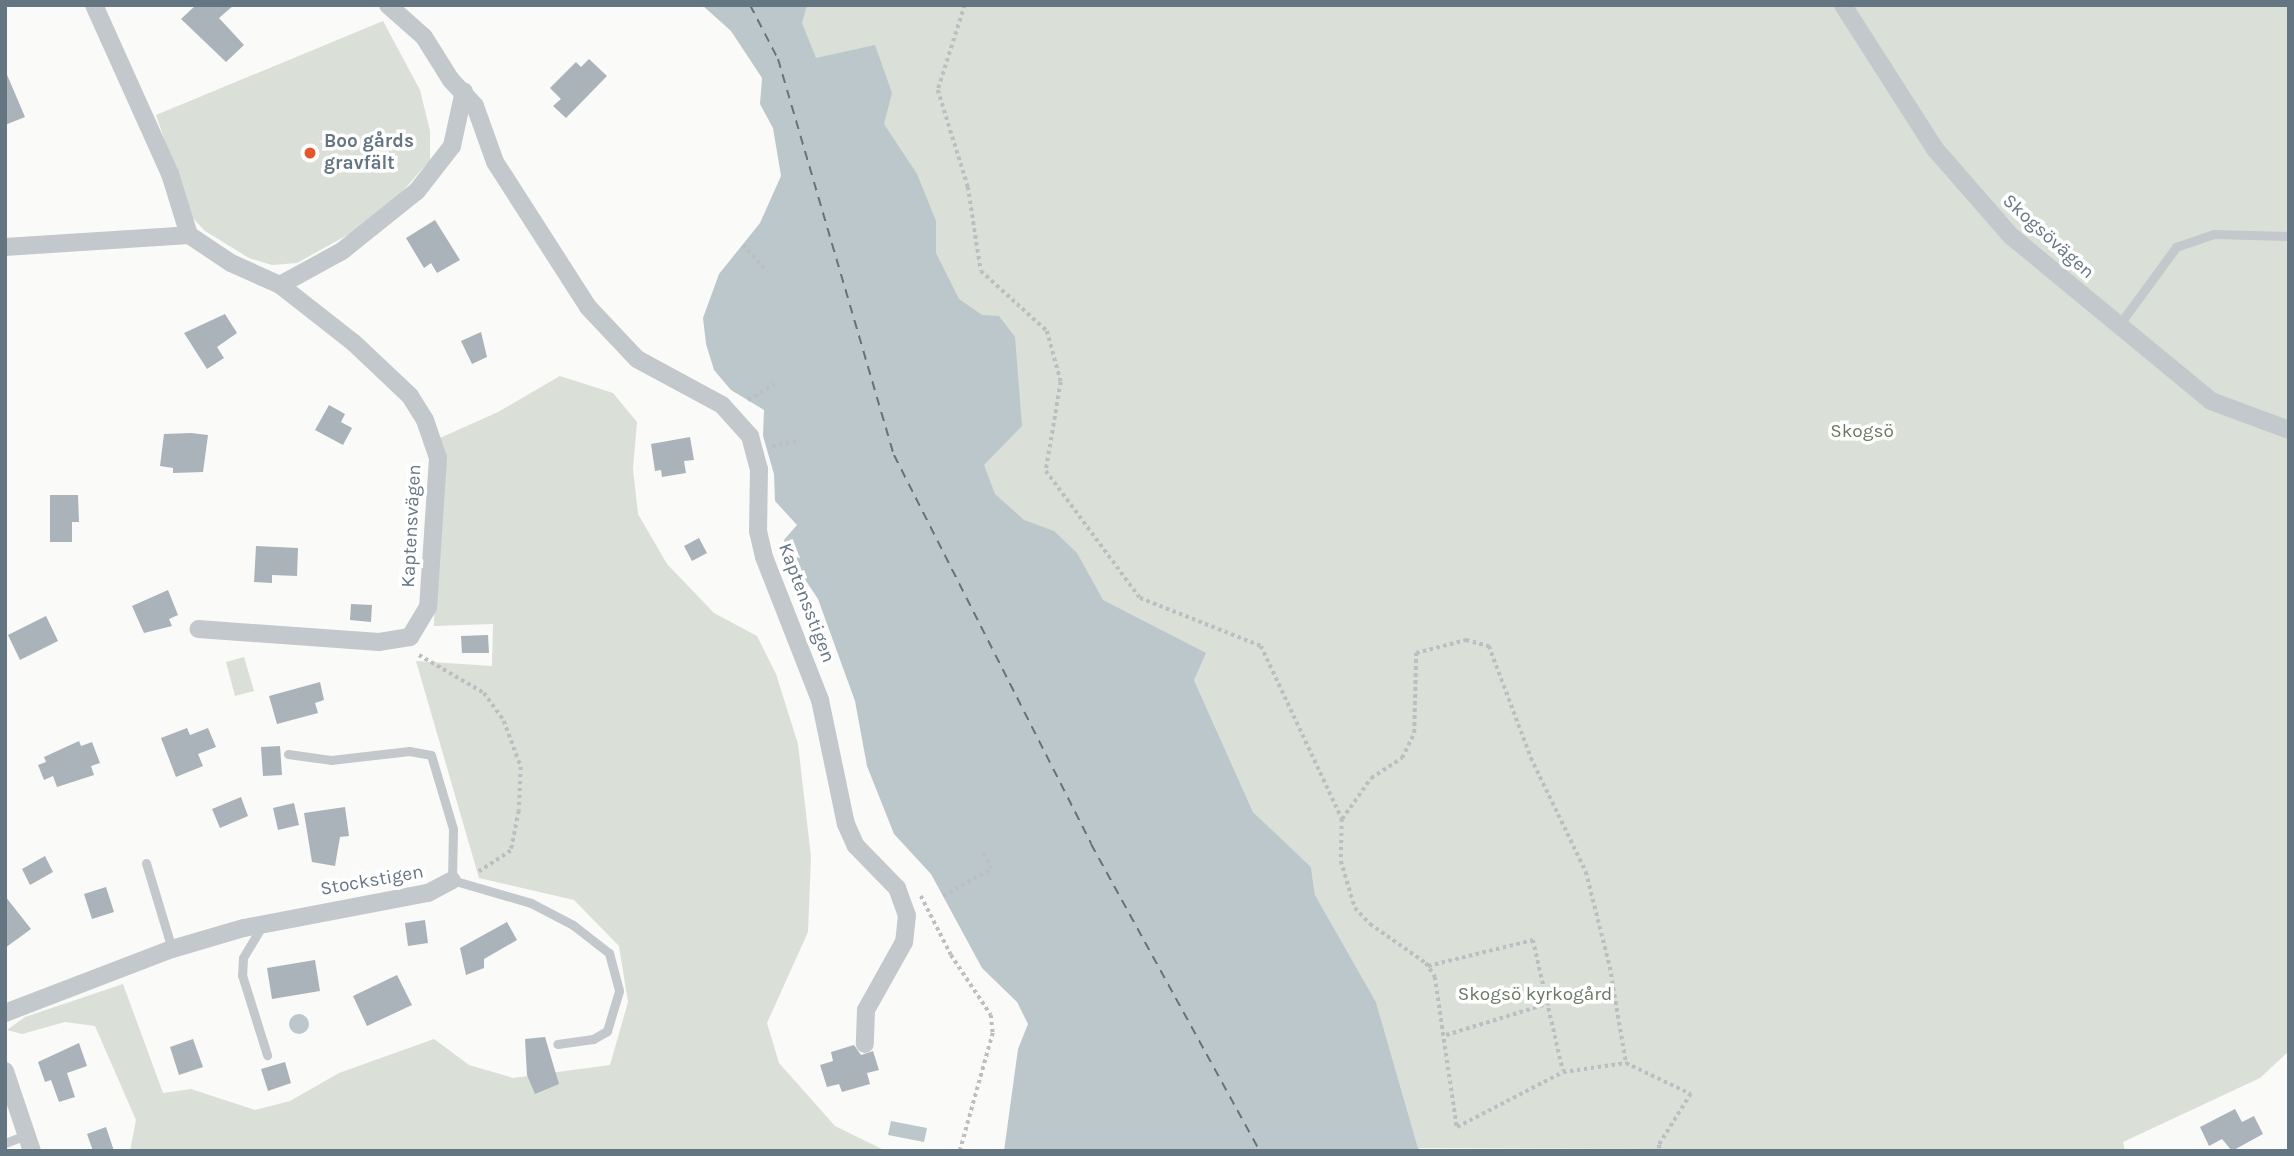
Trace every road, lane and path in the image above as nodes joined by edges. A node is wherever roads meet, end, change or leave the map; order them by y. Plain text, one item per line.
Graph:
1 (94, 5) edge
2 (388, 5) edge
3 (965, 5) edge
4 (1843, 5) edge
5 (464, 90) junction
6 (189, 235) junction
7 (2289, 236) edge
8 (743, 245) dead end
9 (5, 247) edge
10 (767, 272) dead end
11 (280, 285) junction
12 (2118, 327) junction
13 (775, 384) dead end
14 (748, 400) dead end
15 (2289, 430) edge
16 (798, 441) dead end
17 (766, 447) dead end
18 (198, 629) dead end
19 (396, 642) junction
20 (288, 754) dead end
21 (1342, 820) junction
22 (984, 854) dead end
23 (146, 863) dead end
24 (452, 880) junction
25 (912, 887) dead end
26 (943, 896) dead end
27 (263, 924) junction
28 (172, 948) junction
29 (1428, 966) junction
30 (1550, 1003) junction
31 (5, 1013) edge
32 (1446, 1035) junction
33 (557, 1044) dead end
34 (865, 1044) dead end
35 (267, 1055) dead end
36 (1626, 1063) junction
37 (5, 1071) edge
38 (1563, 1072) junction
39 (30, 1142) edge
40 (5, 1143) edge
41 (960, 1151) edge
42 (1660, 1151) edge

1 - 6 street
2 - 5 street, Kaptensstigen
3 - 21 path
4 - 12 street, Skogsövägen
5 - 11 street
5 - 34 street, Kaptensstigen
6 - 9 street
6 - 11 street, Kaptensvägen
7 - 12 lane
8 - 10 path
11 - 19 street, Kaptensvägen
12 - 15 street, Skogsövägen
13 - 14 path
16 - 17 path
18 - 19 street
19 - 24 path
20 - 24 lane
21 - 29 path
21 - 36 path
22 - 26 path
23 - 28 lane
24 - 27 street, Stockstigen
24 - 33 lane, Stockstigen
25 - 41 path
27 - 28 street, Stockstigen
27 - 35 lane
28 - 31 street, Stockstigen
29 - 30 path
29 - 32 path
30 - 32 path
30 - 38 path
32 - 38 path
36 - 38 path
36 - 42 path
37 - 39 street
39 - 40 lane

